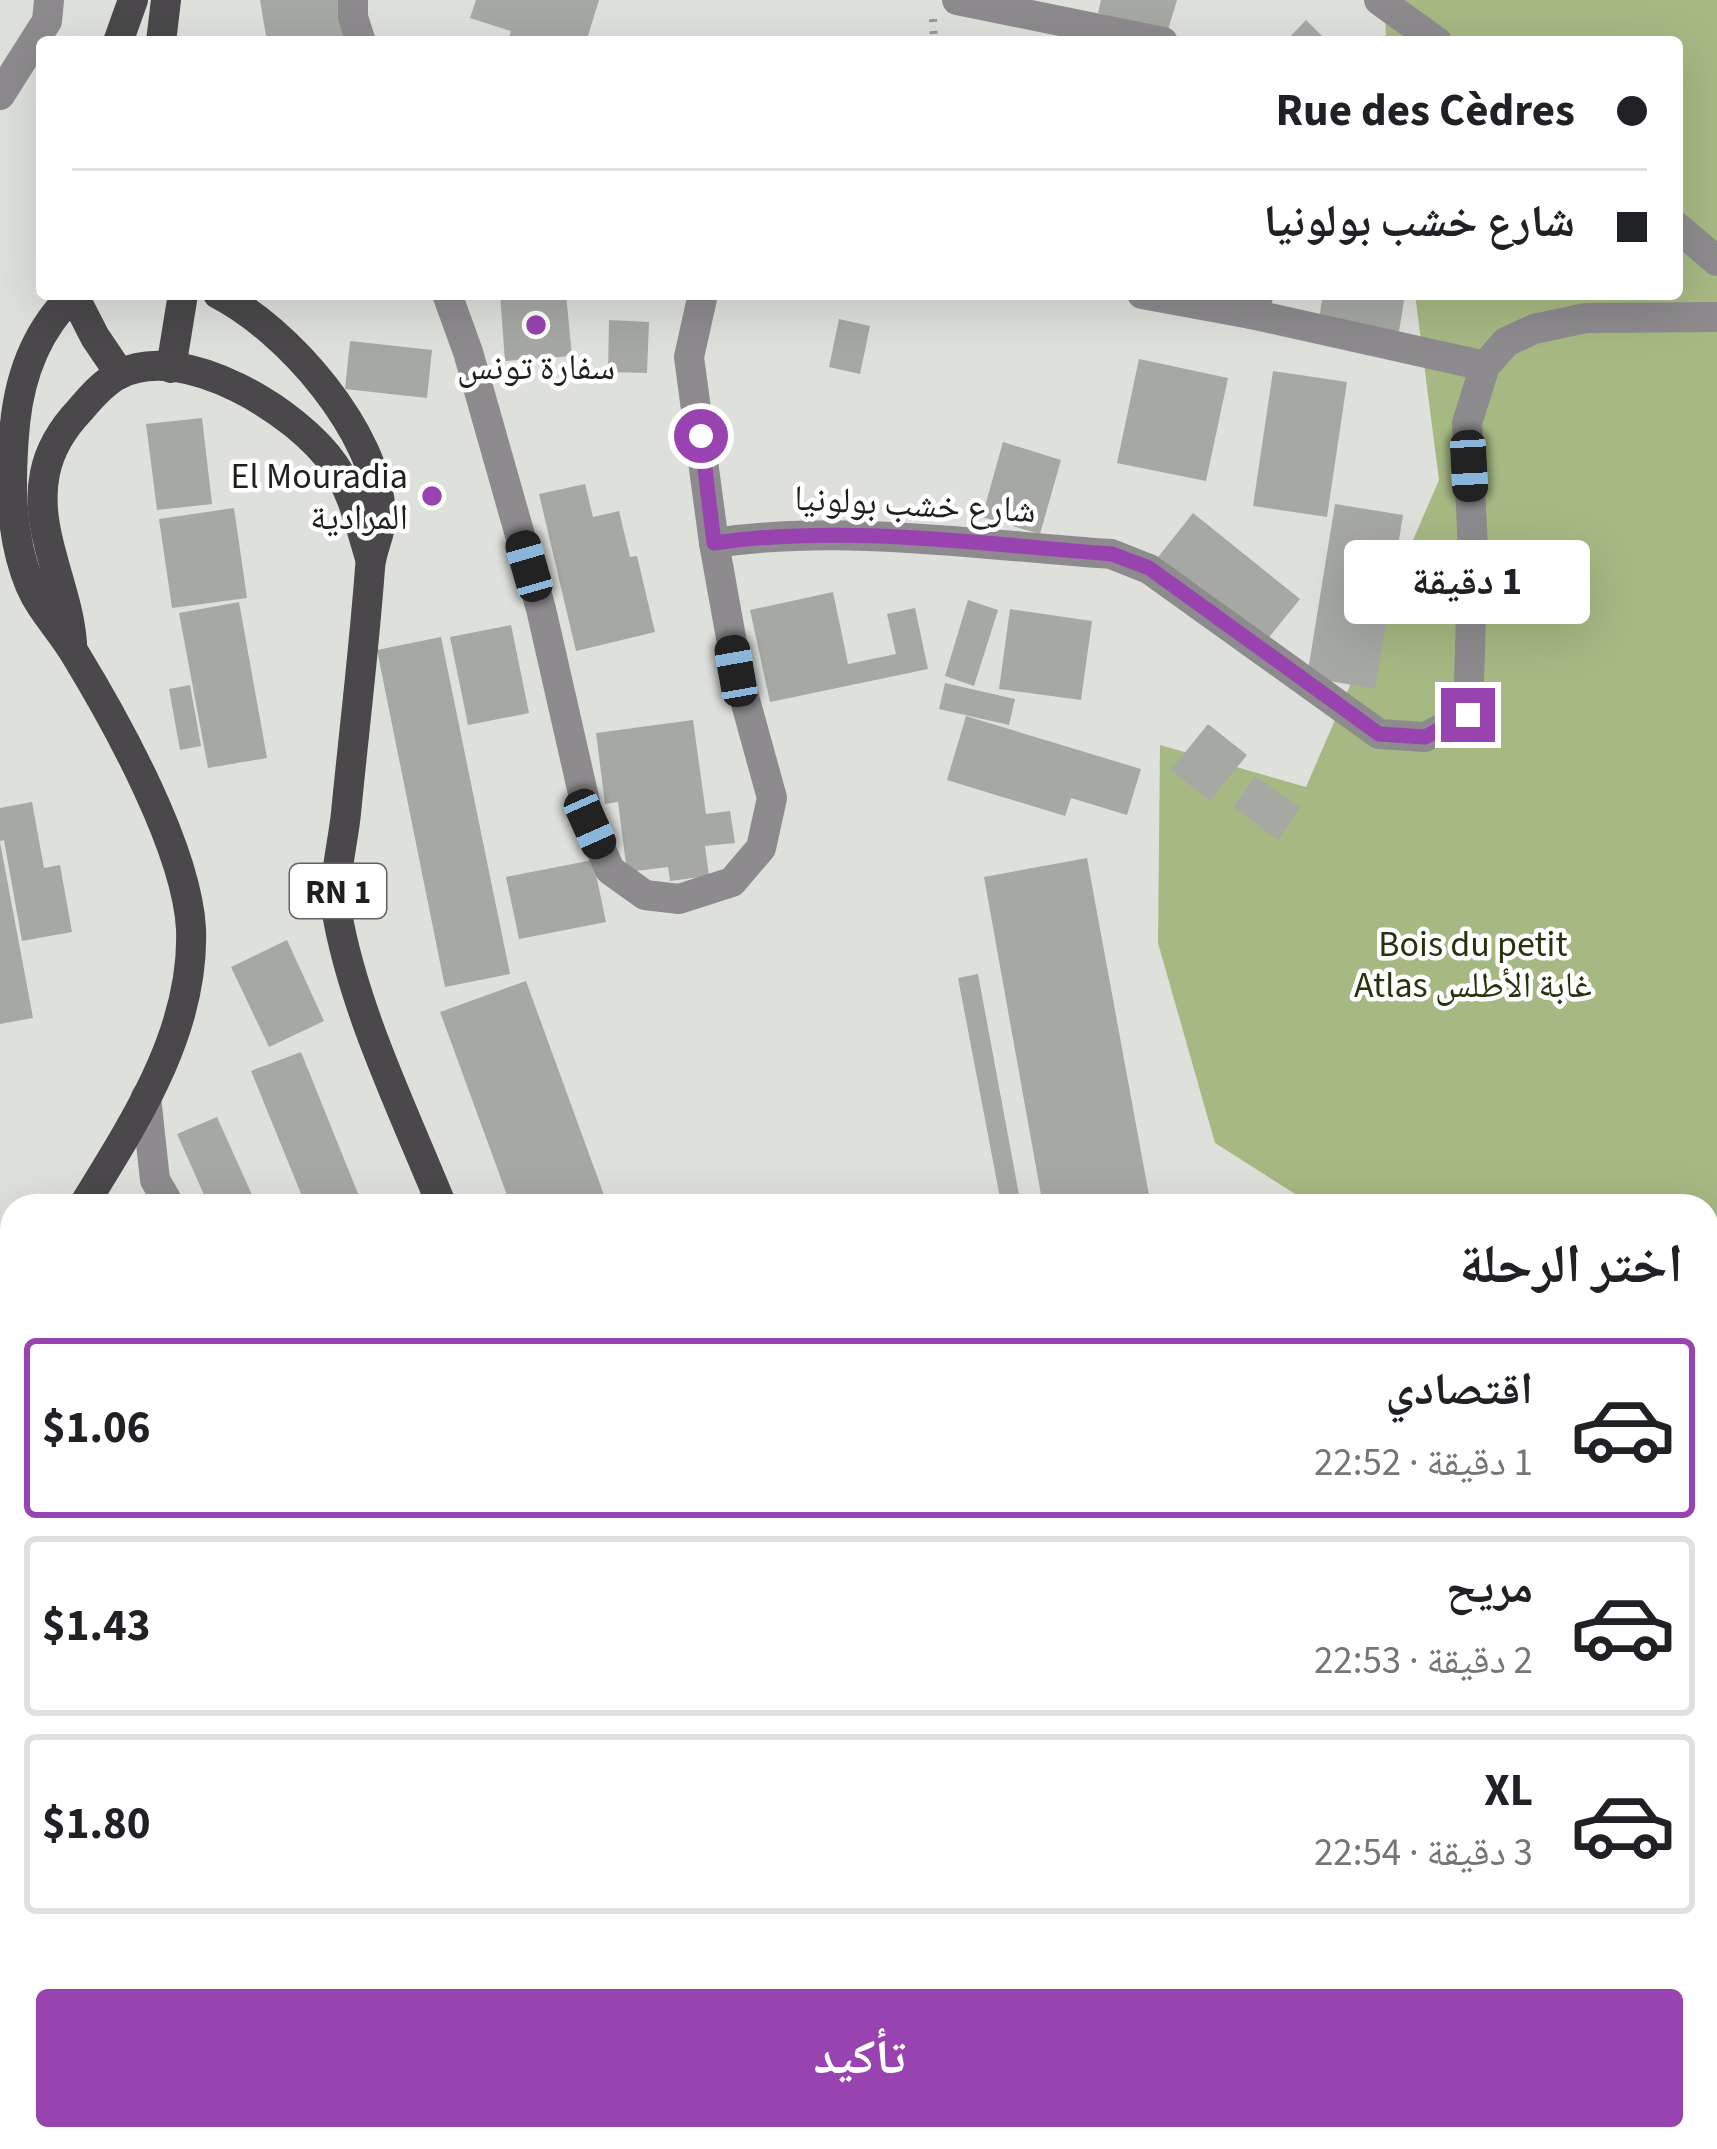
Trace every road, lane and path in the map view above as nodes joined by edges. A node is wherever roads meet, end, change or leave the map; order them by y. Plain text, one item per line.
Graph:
1 (50, 0) edge
2 (133, 0) edge
3 (166, 0) edge
4 (353, 0) edge
5 (957, 0) edge
6 (1379, 0) edge
7 (37, 36) edge
8 (120, 36) edge
9 (162, 36) edge
10 (359, 36) edge
11 (1137, 36) edge
12 (1429, 36) edge
13 (36, 38) edge
14 (0, 95) edge
15 (1683, 232) edge
16 (1717, 261) edge
17 (68, 300) edge
18 (76, 300) edge
19 (182, 300) edge
20 (227, 300) edge
21 (449, 300) edge
22 (702, 300) edge
23 (1210, 300) edge
24 (1255, 304) edge
25 (1717, 317) edge
26 (1485, 366) junction
27 (171, 368) junction
28 (120, 374) junction
29 (714, 543) junction
30 (370, 560) junction
31 (72, 649) junction
32 (146, 1097) junction
33 (90, 1194) edge
34 (163, 1194) edge
35 (437, 1194) edge

1 - 7 street
2 - 8 main road
3 - 9 main road
4 - 10 street
5 - 11 street
6 - 12 street
13 - 14 street
15 - 16 street
17 - 31 main road
18 - 28 main road
19 - 27 main road
20 - 30 main road, RN 1
21 - 29 street
22 - 29 street
23 - 24 street
24 - 26 street
25 - 26 street
26 - 29 street, شارع خشب بولونيا
27 - 28 main road, RN 1
27 - 30 main road, RN 1
28 - 31 main road
30 - 35 main road, RN 1
31 - 32 main road
32 - 33 main road
32 - 34 street

